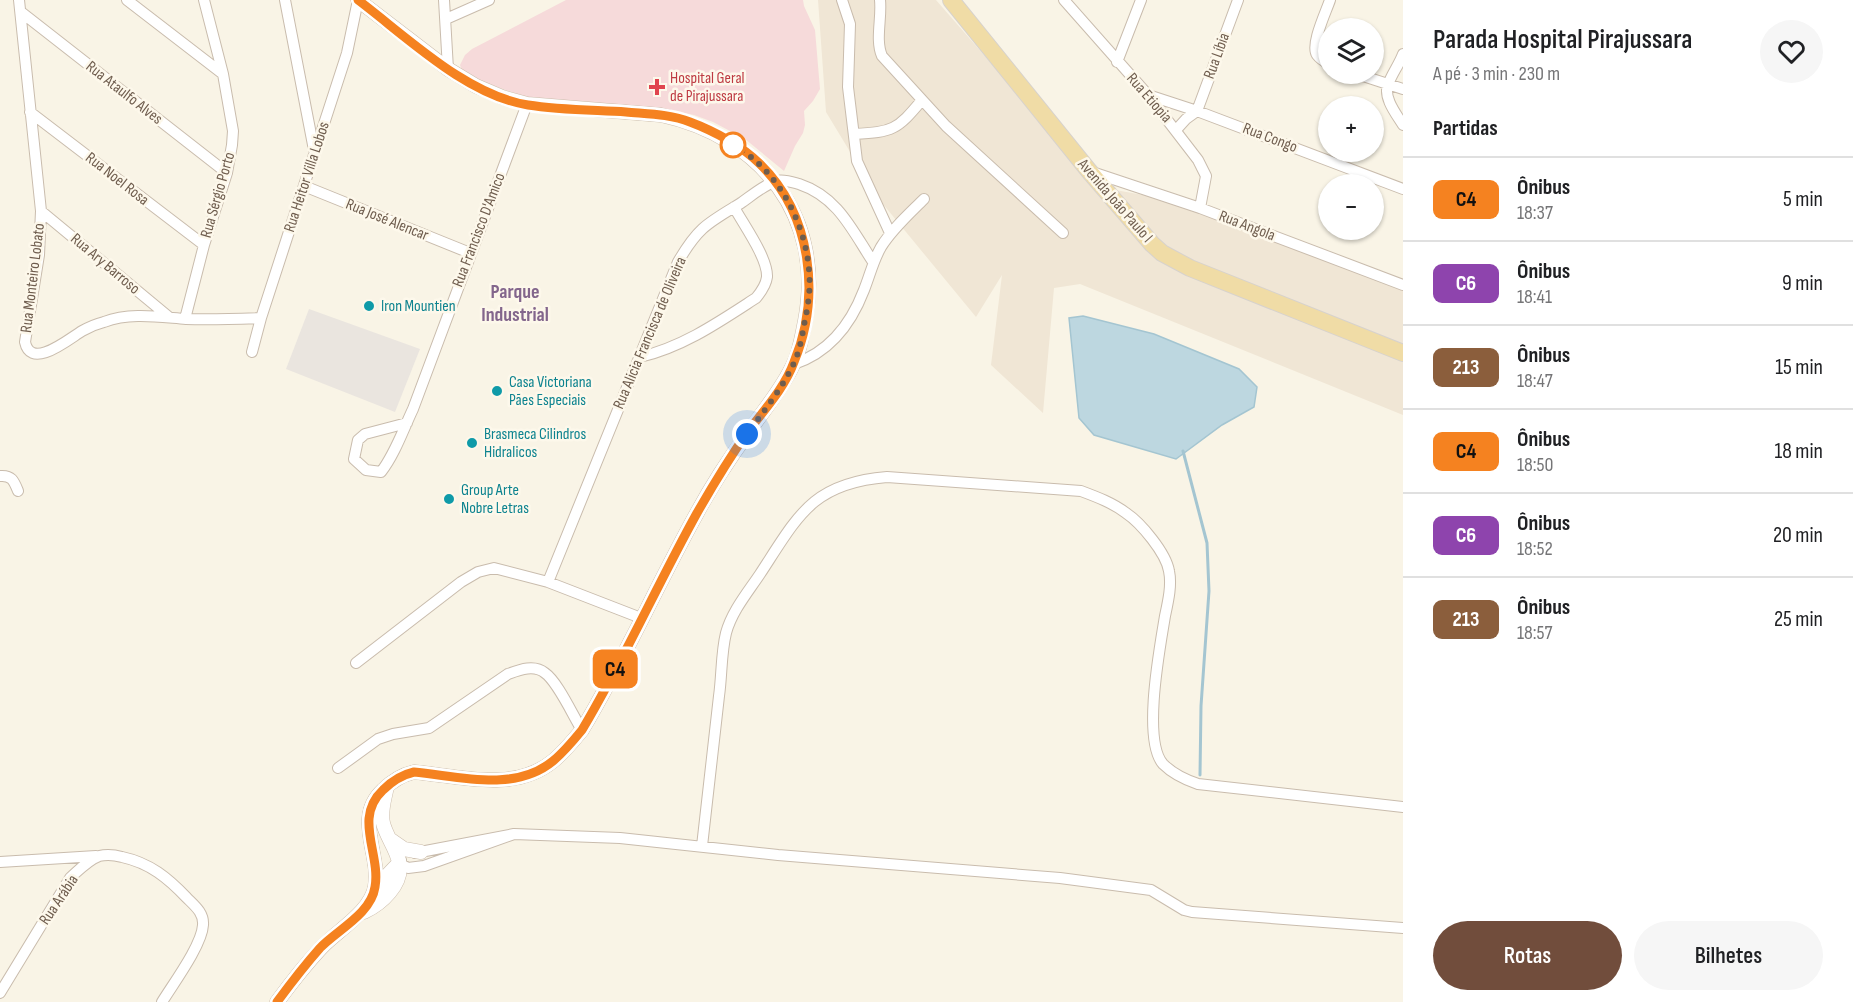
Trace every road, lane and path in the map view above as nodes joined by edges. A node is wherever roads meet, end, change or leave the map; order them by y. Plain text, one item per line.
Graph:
1 (19, 0) edge
2 (127, 0) edge
3 (204, 0) edge
4 (285, 0) edge
5 (358, 0) edge
6 (444, 0) edge
7 (489, 0) edge
8 (842, 0) edge
9 (880, 0) edge
10 (1064, 0) edge
11 (1141, 0) edge
12 (1238, 0) edge
13 (1330, 0) edge
14 (952, 1) edge
15 (21, 12) junction
16 (1324, 18) edge
17 (446, 19) junction
18 (1318, 33) edge
19 (1403, 54) edge
20 (1318, 56) edge
21 (1117, 62) junction
22 (448, 69) junction
23 (223, 74) junction
24 (1384, 83) edge
25 (1388, 84) junction
26 (1403, 89) edge
27 (1148, 95) junction
28 (922, 100) junction
29 (526, 105) junction
30 (1197, 111) junction
31 (30, 112) junction
32 (1403, 125) edge
33 (1176, 130) junction
34 (854, 134) junction
35 (314, 151) junction
36 (1089, 171) junction
37 (227, 173) junction
38 (776, 181) junction
39 (304, 186) junction
40 (1403, 189) edge
41 (924, 199) dead end
42 (734, 207) junction
43 (1200, 208) junction
44 (41, 211) junction
45 (890, 233) junction
46 (1063, 233) dead end
47 (204, 245) junction
48 (470, 253) junction
49 (873, 262) junction
50 (1403, 285) edge
51 (169, 317) junction
52 (261, 318) junction
53 (185, 319) junction
54 (252, 352) dead end
55 (1403, 353) edge
56 (640, 357) junction
57 (794, 364) junction
58 (406, 423) junction
59 (0, 476) edge
60 (18, 491) dead end
61 (548, 582) junction
62 (641, 618) junction
63 (356, 663) dead end
64 (582, 730) junction
65 (338, 768) dead end
66 (387, 786) junction
67 (1403, 807) edge
68 (514, 834) junction
69 (390, 839) junction
70 (702, 846) junction
71 (372, 850) junction
72 (421, 852) junction
73 (100, 856) junction
74 (0, 862) edge
75 (399, 862) junction
76 (375, 888) junction
77 (359, 914) junction
78 (1403, 928) edge
79 (0, 993) edge
80 (162, 1002) edge
81 (277, 1002) edge

1 - 15 street, Rua Monteiro Lobato
2 - 23 street
3 - 23 street, Rua Sérgio Porto
4 - 35 street
5 - 22 main road
5 - 35 street, Rua Heitor Villa Lobos
6 - 17 street
7 - 17 street
8 - 34 street
9 - 28 street
10 - 21 street, Rua Etiopia
11 - 21 street
12 - 30 street, Rua Líbia
13 - 16 street
14 - 36 main road, Avenida João Paulo I
15 - 31 street, Rua Monteiro Lobato
15 - 37 street, Rua Ataulfo Alves
17 - 22 street
18 - 20 street
19 - 25 street
21 - 27 street, Rua Etiopia
22 - 29 main road
23 - 37 street, Rua Sérgio Porto
24 - 25 street
25 - 26 street
25 - 32 street
27 - 30 street, Rua Congo
27 - 33 street, Rua Etiopia
28 - 34 street
28 - 46 street
29 - 38 main road
29 - 48 street, Rua Francisco D'Amico
30 - 33 street
30 - 40 street, Rua Congo
31 - 44 street, Rua Monteiro Lobato
31 - 47 street, Rua Noel Rosa
33 - 43 street, Rua Etiopia
34 - 45 street
35 - 39 street, Rua Heitor Villa Lobos
36 - 43 street, Rua Angola
36 - 55 main road, Avenida João Paulo I
37 - 47 street, Rua Sérgio Porto
38 - 42 street, Rua Alicia Francisca de Oliveira
38 - 49 street
38 - 57 main road
39 - 48 street, Rua José Alencar
39 - 52 street, Rua Heitor Villa Lobos
41 - 45 street
42 - 56 street, Rua Alicia Francisca de Oliveira
42 - 56 street
43 - 50 street, Rua Angola
44 - 51 street, Rua Ary Barroso
44 - 51 street, Rua Monteiro Lobato
45 - 49 street
47 - 53 street, Rua Sérgio Porto
48 - 58 street, Rua Francisco D'Amico
49 - 57 street
51 - 53 street, Rua Monteiro Lobato
52 - 53 street, Rua Monteiro Lobato
52 - 54 street, Rua Heitor Villa Lobos
56 - 61 street, Rua Alicia Francisca de Oliveira
57 - 62 main road
58 - 58 street, Rua Francisco D'Amico
59 - 60 street
61 - 62 street
61 - 63 street
62 - 64 main road
64 - 65 street
64 - 66 main road
66 - 69 main road
66 - 71 main road
67 - 70 street
68 - 70 street
68 - 72 street
68 - 75 street
69 - 72 main road
69 - 75 main road
70 - 78 street
71 - 75 main road
71 - 76 main road
72 - 75 street
73 - 74 street
73 - 79 street, Rua Arábia
73 - 80 street
75 - 76 main road
75 - 77 main road
76 - 77 main road
77 - 81 main road

